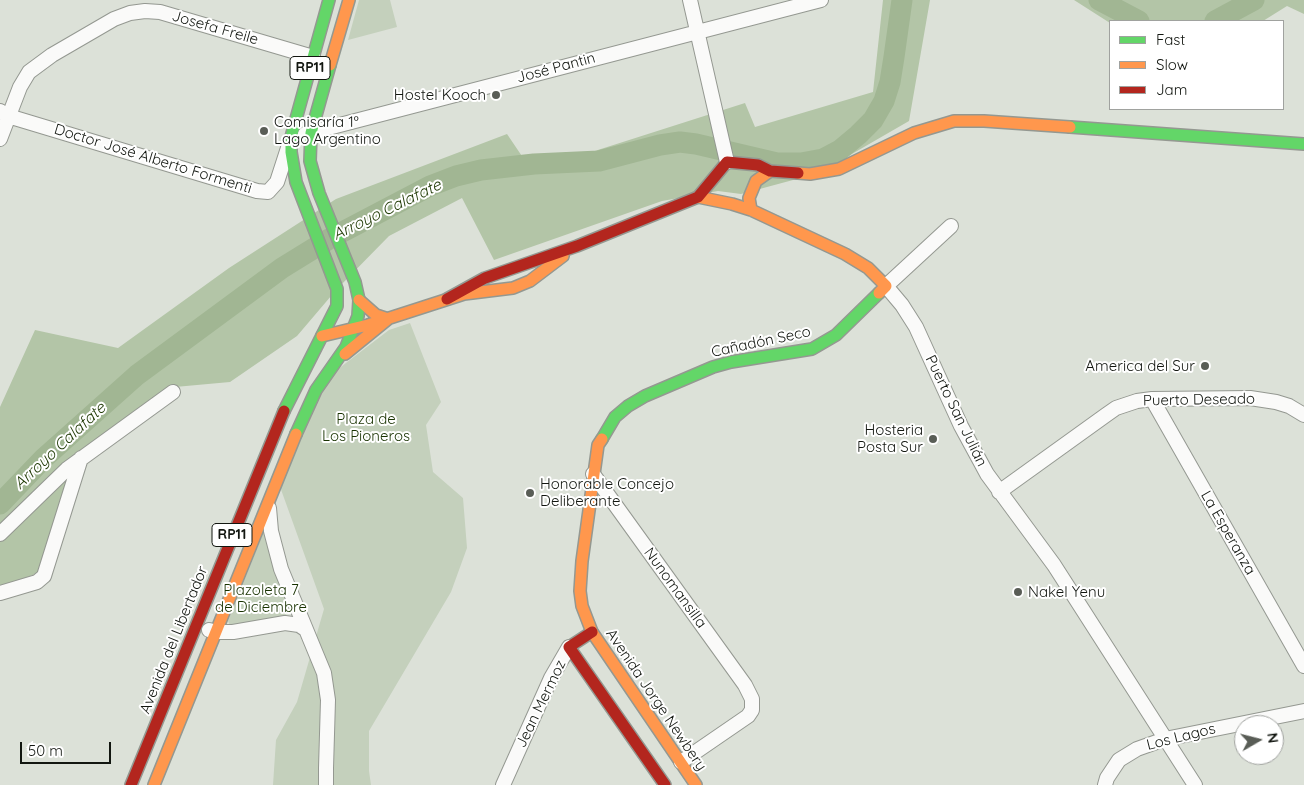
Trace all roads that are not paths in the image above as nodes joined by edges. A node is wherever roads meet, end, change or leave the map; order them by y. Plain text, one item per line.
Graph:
1 (329, 0) edge
2 (349, 0) edge
3 (690, 0) edge
4 (821, 0) edge
5 (698, 31) junction
6 (313, 57) junction
7 (4, 113) edge
8 (312, 133) junction
9 (291, 136) junction
10 (0, 138) edge
11 (1304, 144) edge
12 (726, 158) junction
13 (770, 170) junction
14 (698, 198) junction
15 (751, 210) junction
16 (951, 226) dead end
17 (577, 246) junction
18 (886, 286) junction
19 (447, 298) junction
20 (359, 300) junction
21 (388, 319) junction
22 (354, 329) junction
23 (322, 336) junction
24 (339, 358) junction
25 (174, 392) dead end
26 (1152, 399) junction
27 (1304, 415) edge
28 (81, 458) junction
29 (593, 474) junction
30 (999, 492) junction
31 (268, 502) junction
32 (0, 534) edge
33 (0, 593) edge
34 (201, 613) junction
35 (305, 629) junction
36 (216, 632) junction
37 (592, 632) junction
38 (569, 647) junction
39 (1304, 666) edge
40 (1304, 711) edge
41 (1165, 739) junction
42 (681, 762) junction
43 (131, 785) edge
44 (154, 785) edge
45 (326, 785) edge
46 (503, 785) edge
47 (665, 785) edge
48 (696, 785) edge
49 (1105, 785) edge
50 (1195, 785) edge

1 - 6 main road, Avenida del Libertador / RP11
2 - 8 main road, RP11
3 - 5 street
4 - 5 street, José Pantin
5 - 8 street, José Pantin
5 - 12 street
6 - 7 street, Josefa Freile
6 - 9 main road, Avenida del Libertador / RP11
7 - 9 street, Doctor José Alberto Formenti
7 - 10 street, Josefa Freile
8 - 9 street, José Pantin
8 - 20 main road, RP11
9 - 23 main road, Avenida del Libertador / RP11
11 - 13 main road
12 - 13 main road
12 - 14 main road
13 - 15 main road
14 - 15 main road, Puerto San Julián
14 - 17 main road
15 - 18 main road, Puerto San Julián
16 - 18 street
17 - 19 main road
17 - 19 main road
18 - 29 main road, Cañadón Seco
18 - 30 street, Puerto San Julián
19 - 21 main road
20 - 21 main road
20 - 22 main road, RP11
21 - 22 main road
21 - 24 main road
22 - 23 main road
22 - 24 main road, RP11
23 - 34 main road, Avenida del Libertador / RP11
24 - 31 main road, RP11
25 - 28 street
26 - 27 street, Puerto Deseado
26 - 30 street, Puerto Deseado
26 - 39 street, La Esperanza
28 - 32 street
28 - 33 street
29 - 37 main road, Cañadón Seco
29 - 42 street, Nunomansilla
30 - 41 street, Puerto San Julián
31 - 35 street
31 - 36 main road, RP11
34 - 36 street
34 - 43 main road, Avenida del Libertador / RP11
35 - 36 street
35 - 45 street
36 - 44 main road, RP11
37 - 38 main road, Jean Mermoz
37 - 42 main road, Avenida Jorge Newbery
38 - 46 street, Jean Mermoz
38 - 47 main road
40 - 41 street, Los Lagos
41 - 49 street, Los Lagos
41 - 50 street, Puerto San Julián
42 - 48 main road, Avenida Jorge Newbery

